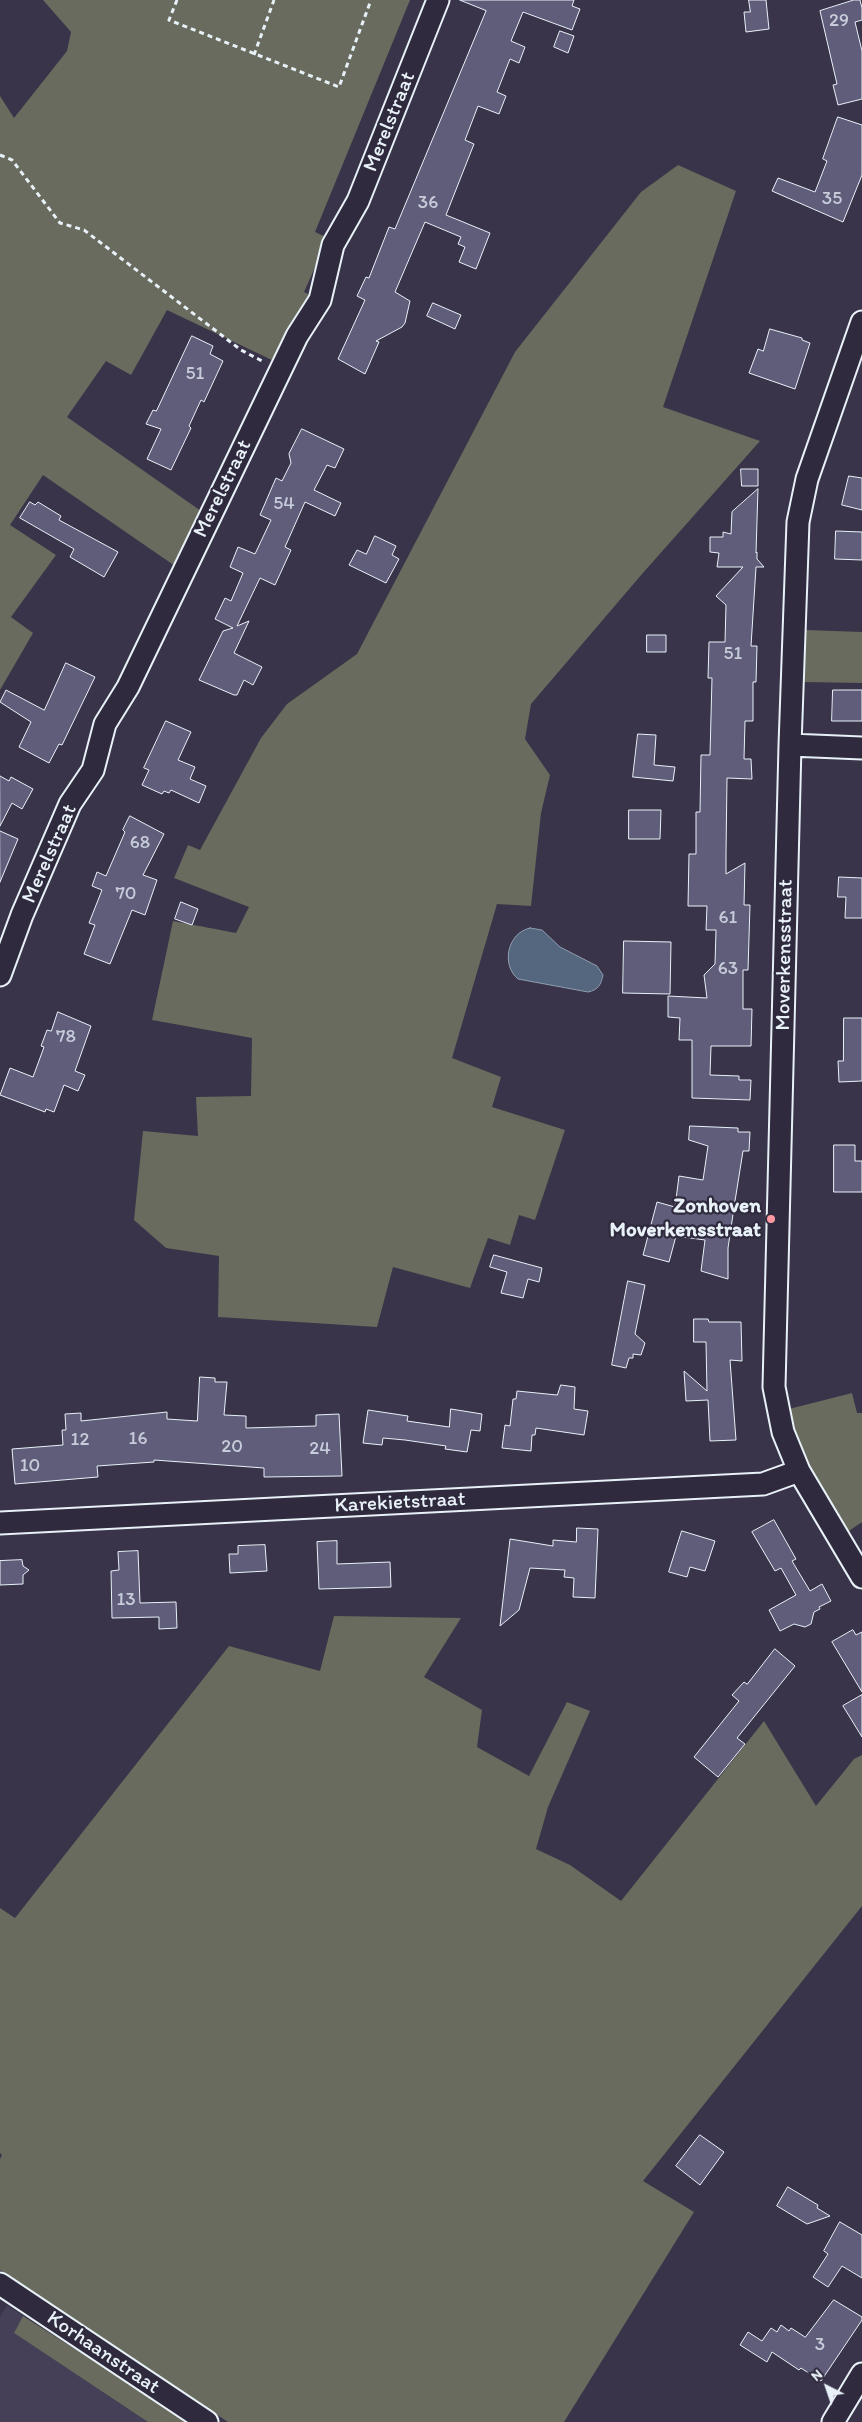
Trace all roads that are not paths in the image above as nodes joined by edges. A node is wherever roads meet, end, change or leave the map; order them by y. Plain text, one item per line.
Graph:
1 (438, 0) edge
2 (862, 322) edge
3 (790, 745) junction
4 (862, 748) edge
5 (0, 975) edge
6 (798, 1471) junction
7 (0, 1523) edge
8 (862, 1577) edge
9 (0, 2284) edge
10 (862, 2374) edge
11 (207, 2422) edge
12 (833, 2422) edge

1 - 5 street, Merelstraat
2 - 3 street, Moverkensstraat
3 - 4 street
3 - 6 street, Moverkensstraat
6 - 7 street, Karekietstraat
6 - 8 street, Moverkensstraat
9 - 11 street, Korhaanstraat
10 - 12 street

